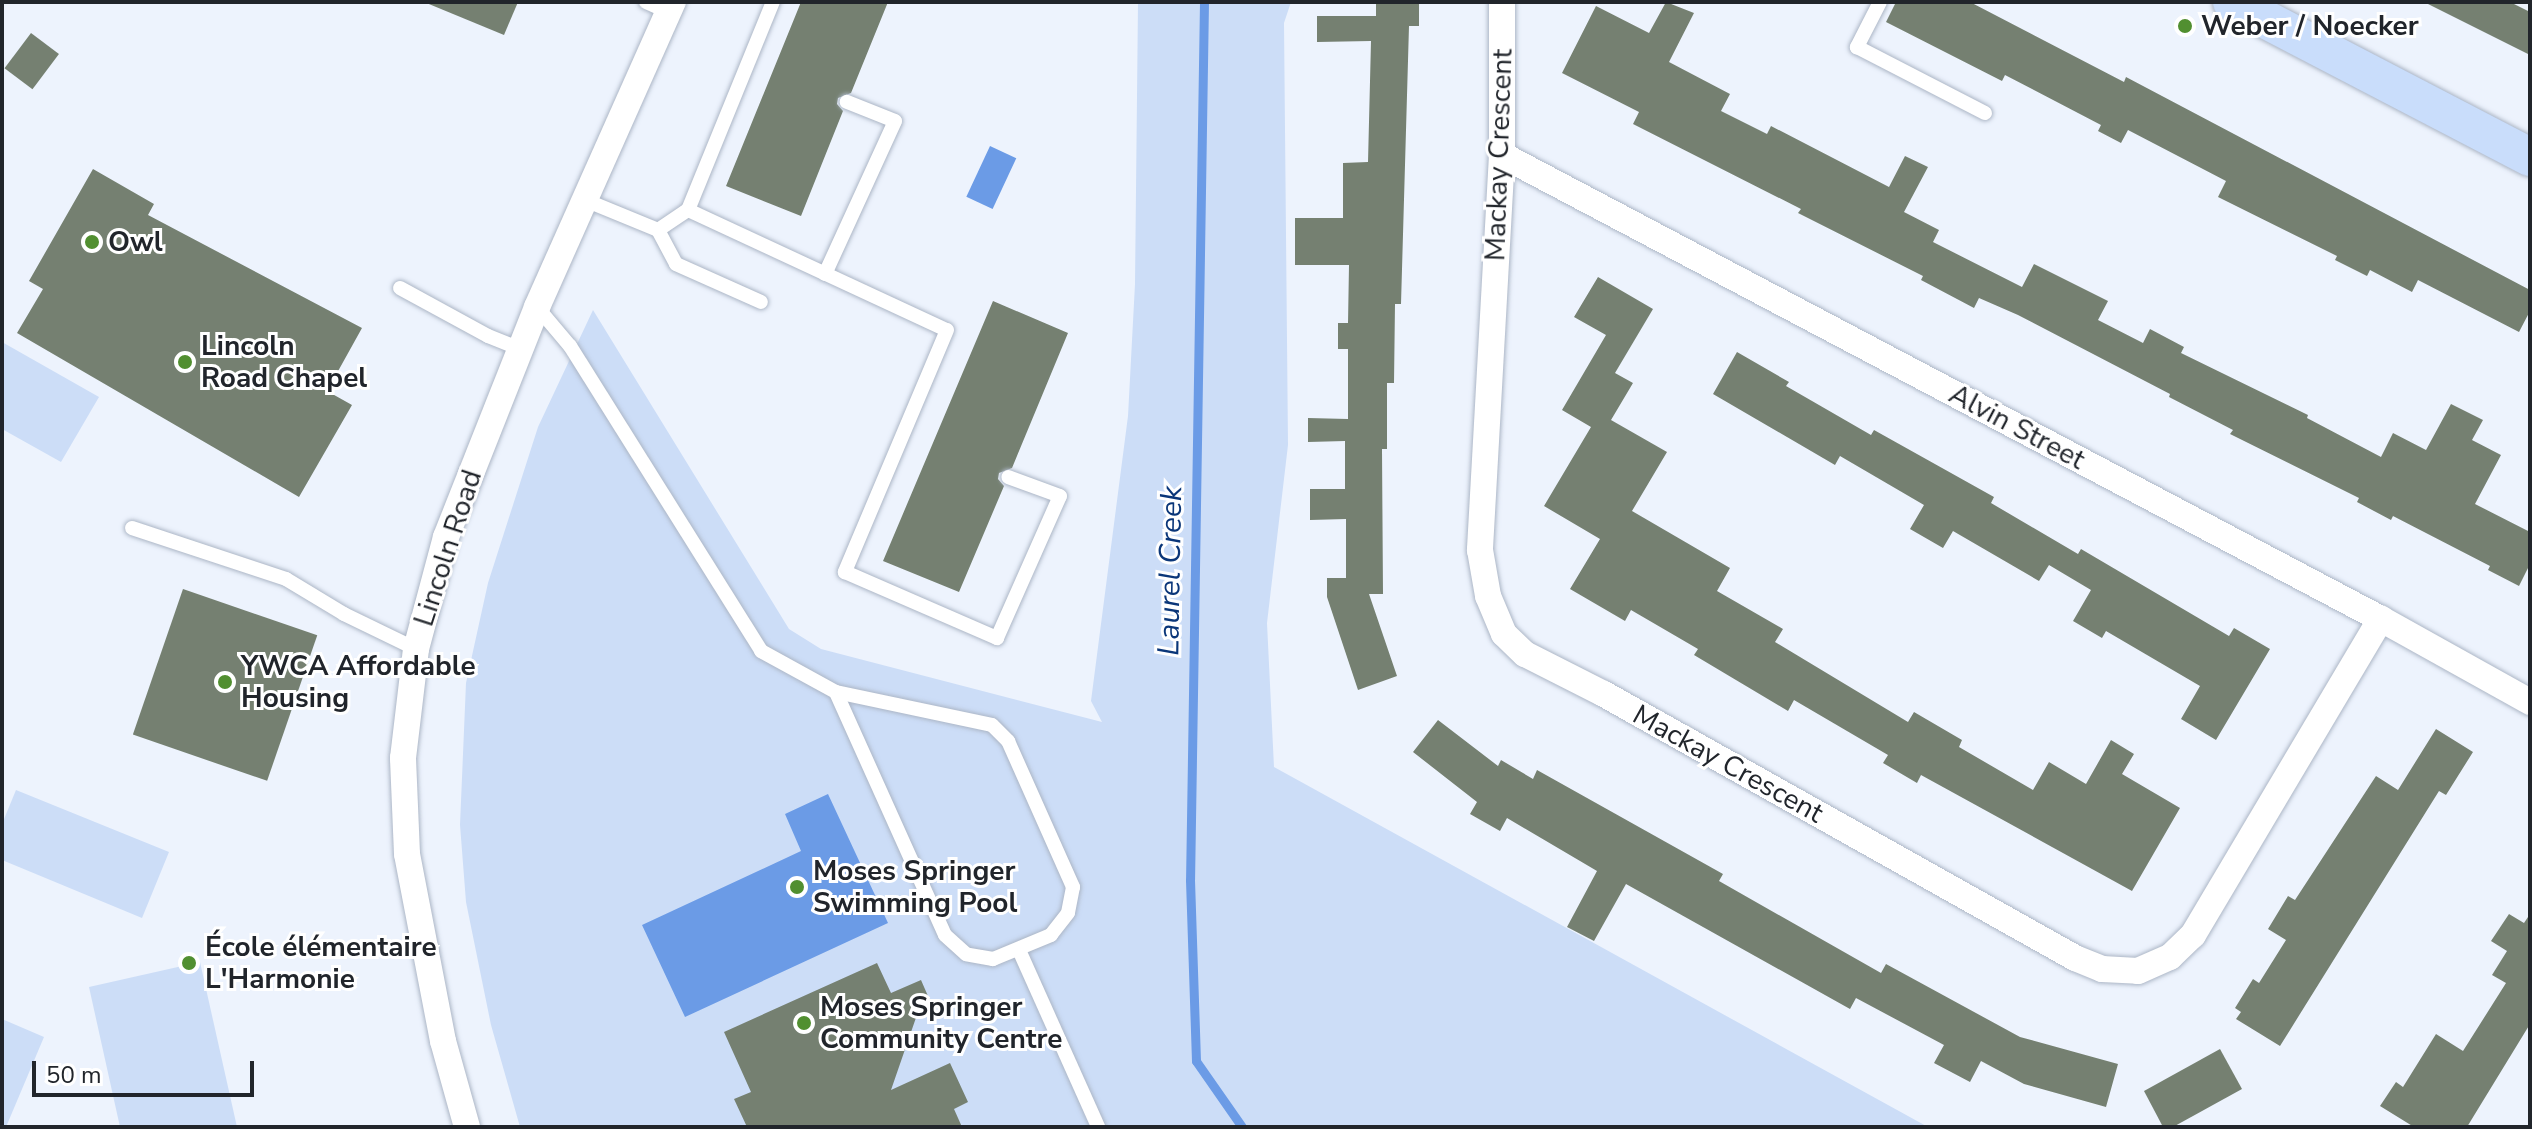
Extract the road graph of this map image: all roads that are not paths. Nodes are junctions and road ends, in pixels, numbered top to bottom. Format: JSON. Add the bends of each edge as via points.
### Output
{"nodes":[{"id":1,"x":773,"y":2,"type":"edge"},
{"id":2,"x":1502,"y":2,"type":"edge"},
{"id":3,"x":1880,"y":2,"type":"edge"},
{"id":4,"x":2232,"y":2,"type":"edge"},
{"id":5,"x":662,"y":5,"type":"edge"},
{"id":6,"x":847,"y":102,"type":"dead end"},
{"id":7,"x":1985,"y":113,"type":"dead end"},
{"id":8,"x":1502,"y":155,"type":"junction"},
{"id":9,"x":2530,"y":157,"type":"edge"},
{"id":10,"x":585,"y":200,"type":"junction"},
{"id":11,"x":688,"y":210,"type":"junction"},
{"id":12,"x":658,"y":230,"type":"junction"},
{"id":13,"x":825,"y":274,"type":"junction"},
{"id":14,"x":400,"y":288,"type":"dead end"},
{"id":15,"x":761,"y":302,"type":"dead end"},
{"id":16,"x":537,"y":307,"type":"junction"},
{"id":17,"x":521,"y":349,"type":"junction"},
{"id":18,"x":1008,"y":477,"type":"dead end"},
{"id":19,"x":132,"y":528,"type":"dead end"},
{"id":20,"x":2381,"y":619,"type":"junction"},
{"id":21,"x":416,"y":649,"type":"junction"},
{"id":22,"x":836,"y":692,"type":"junction"},
{"id":23,"x":2530,"y":702,"type":"edge"},
{"id":24,"x":1019,"y":950,"type":"junction"},
{"id":25,"x":467,"y":1127,"type":"edge"},
{"id":26,"x":1098,"y":1127,"type":"edge"}],
"edges":[{"from":1,"to":11,"type":"lane"},
{"from":2,"to":8,"type":"street","name":"Mackay Crescent"},
{"from":3,"to":7,"type":"lane","via":[[1857,47]]},
{"from":4,"to":9,"type":"main road"},
{"from":5,"to":10,"type":"street","name":"Lincoln Road"},
{"from":6,"to":13,"type":"lane","via":[[895,121]]},
{"from":8,"to":20,"type":"street","name":"Alvin Street"},
{"from":8,"to":20,"type":"street","name":"Mackay Crescent","via":[[1480,550],[1488,596],[1504,634],[1525,654],[2075,958],[2102,969],[2138,971],[2170,957],[2193,935]]},
{"from":10,"to":12,"type":"lane"},
{"from":10,"to":16,"type":"street","name":"Lincoln Road"},
{"from":11,"to":12,"type":"lane"},
{"from":11,"to":13,"type":"lane"},
{"from":12,"to":15,"type":"lane","via":[[676,264]]},
{"from":13,"to":18,"type":"lane","via":[[947,330],[845,572],[997,638],[1060,496]]},
{"from":14,"to":17,"type":"lane"},
{"from":16,"to":17,"type":"street","name":"Lincoln Road"},
{"from":16,"to":22,"type":"lane","via":[[570,346],[761,651]]},
{"from":17,"to":21,"type":"street","name":"Lincoln Road","via":[[446,537]]},
{"from":19,"to":21,"type":"lane","via":[[286,579]]},
{"from":20,"to":23,"type":"street","name":"Alvin Street"},
{"from":21,"to":25,"type":"street","name":"Lincoln Road","via":[[403,758],[407,854],[443,1041]]},
{"from":22,"to":24,"type":"lane","via":[[945,935],[966,954],[993,959]]},
{"from":22,"to":24,"type":"lane","via":[[992,725],[1008,741],[1073,887],[1068,913],[1051,935]]},
{"from":24,"to":26,"type":"lane"}]}
